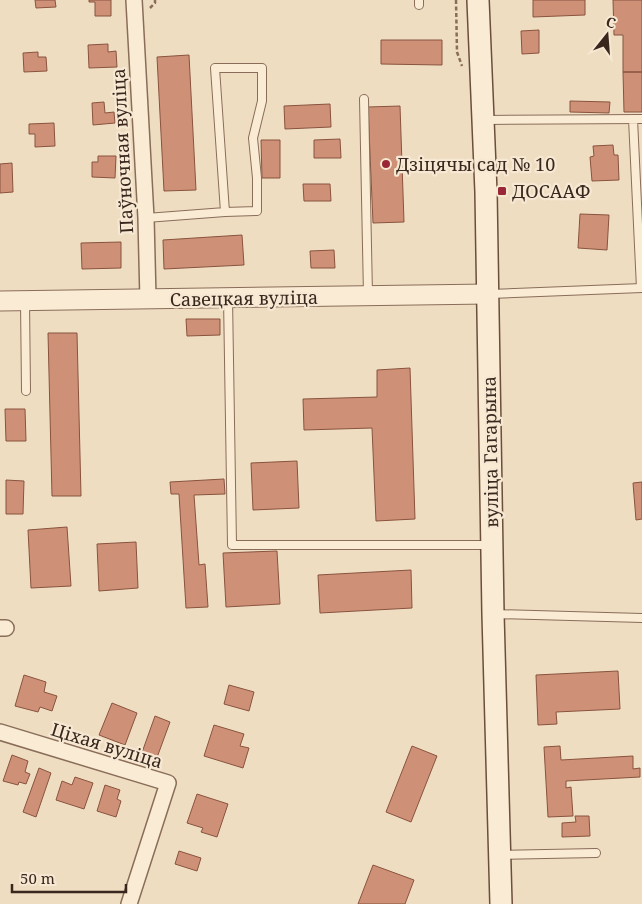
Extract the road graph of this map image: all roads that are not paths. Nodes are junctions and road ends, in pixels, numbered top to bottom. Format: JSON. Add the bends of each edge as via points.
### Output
{"nodes":[{"id":1,"x":134,"y":0,"type":"edge"},
{"id":2,"x":478,"y":0,"type":"edge"},
{"id":3,"x":364,"y":99,"type":"dead end"},
{"id":4,"x":483,"y":120,"type":"junction"},
{"id":5,"x":632,"y":120,"type":"junction"},
{"id":6,"x":642,"y":120,"type":"edge"},
{"id":7,"x":225,"y":212,"type":"junction"},
{"id":8,"x":146,"y":218,"type":"junction"},
{"id":9,"x":641,"y":288,"type":"edge"},
{"id":10,"x":488,"y":294,"type":"junction"},
{"id":11,"x":368,"y":296,"type":"junction"},
{"id":12,"x":228,"y":298,"type":"junction"},
{"id":13,"x":148,"y":299,"type":"junction"},
{"id":14,"x":25,"y":300,"type":"junction"},
{"id":15,"x":0,"y":301,"type":"edge"},
{"id":16,"x":26,"y":391,"type":"dead end"},
{"id":17,"x":492,"y":544,"type":"junction"},
{"id":18,"x":492,"y":614,"type":"junction"},
{"id":19,"x":642,"y":618,"type":"edge"},
{"id":20,"x":0,"y":732,"type":"edge"},
{"id":21,"x":596,"y":853,"type":"dead end"},
{"id":22,"x":500,"y":856,"type":"junction"},
{"id":23,"x":129,"y":904,"type":"edge"},
{"id":24,"x":501,"y":904,"type":"edge"}],
"edges":[{"from":1,"to":8,"type":"street","name":"Паўночная вуліца"},
{"from":2,"to":4,"type":"main road","name":"вуліца Гагарына"},
{"from":3,"to":11,"type":"lane"},
{"from":4,"to":5,"type":"lane"},
{"from":4,"to":10,"type":"main road","name":"вуліца Гагарына"},
{"from":5,"to":6,"type":"lane"},
{"from":5,"to":9,"type":"lane"},
{"from":7,"to":7,"type":"lane","via":[[215,68],[262,68],[262,101],[253,138],[257,211]]},
{"from":7,"to":8,"type":"lane"},
{"from":8,"to":13,"type":"street","name":"Паўночная вуліца"},
{"from":9,"to":10,"type":"lane"},
{"from":10,"to":11,"type":"street","name":"Савецкая вуліца"},
{"from":10,"to":17,"type":"main road","name":"вуліца Гагарына"},
{"from":11,"to":12,"type":"street","name":"Савецкая вуліца"},
{"from":12,"to":13,"type":"street","name":"Савецкая вуліца"},
{"from":12,"to":17,"type":"lane","via":[[232,545]]},
{"from":13,"to":14,"type":"street","name":"Савецкая вуліца"},
{"from":14,"to":15,"type":"street","name":"Савецкая вуліца"},
{"from":14,"to":16,"type":"lane"},
{"from":17,"to":18,"type":"main road","name":"вуліца Гагарына"},
{"from":18,"to":19,"type":"lane"},
{"from":18,"to":22,"type":"main road","name":"вуліца Гагарына"},
{"from":20,"to":23,"type":"street","name":"Ціхая вуліца","via":[[168,783]]},
{"from":21,"to":22,"type":"lane"},
{"from":22,"to":24,"type":"main road","name":"вуліца Гагарына"}]}
